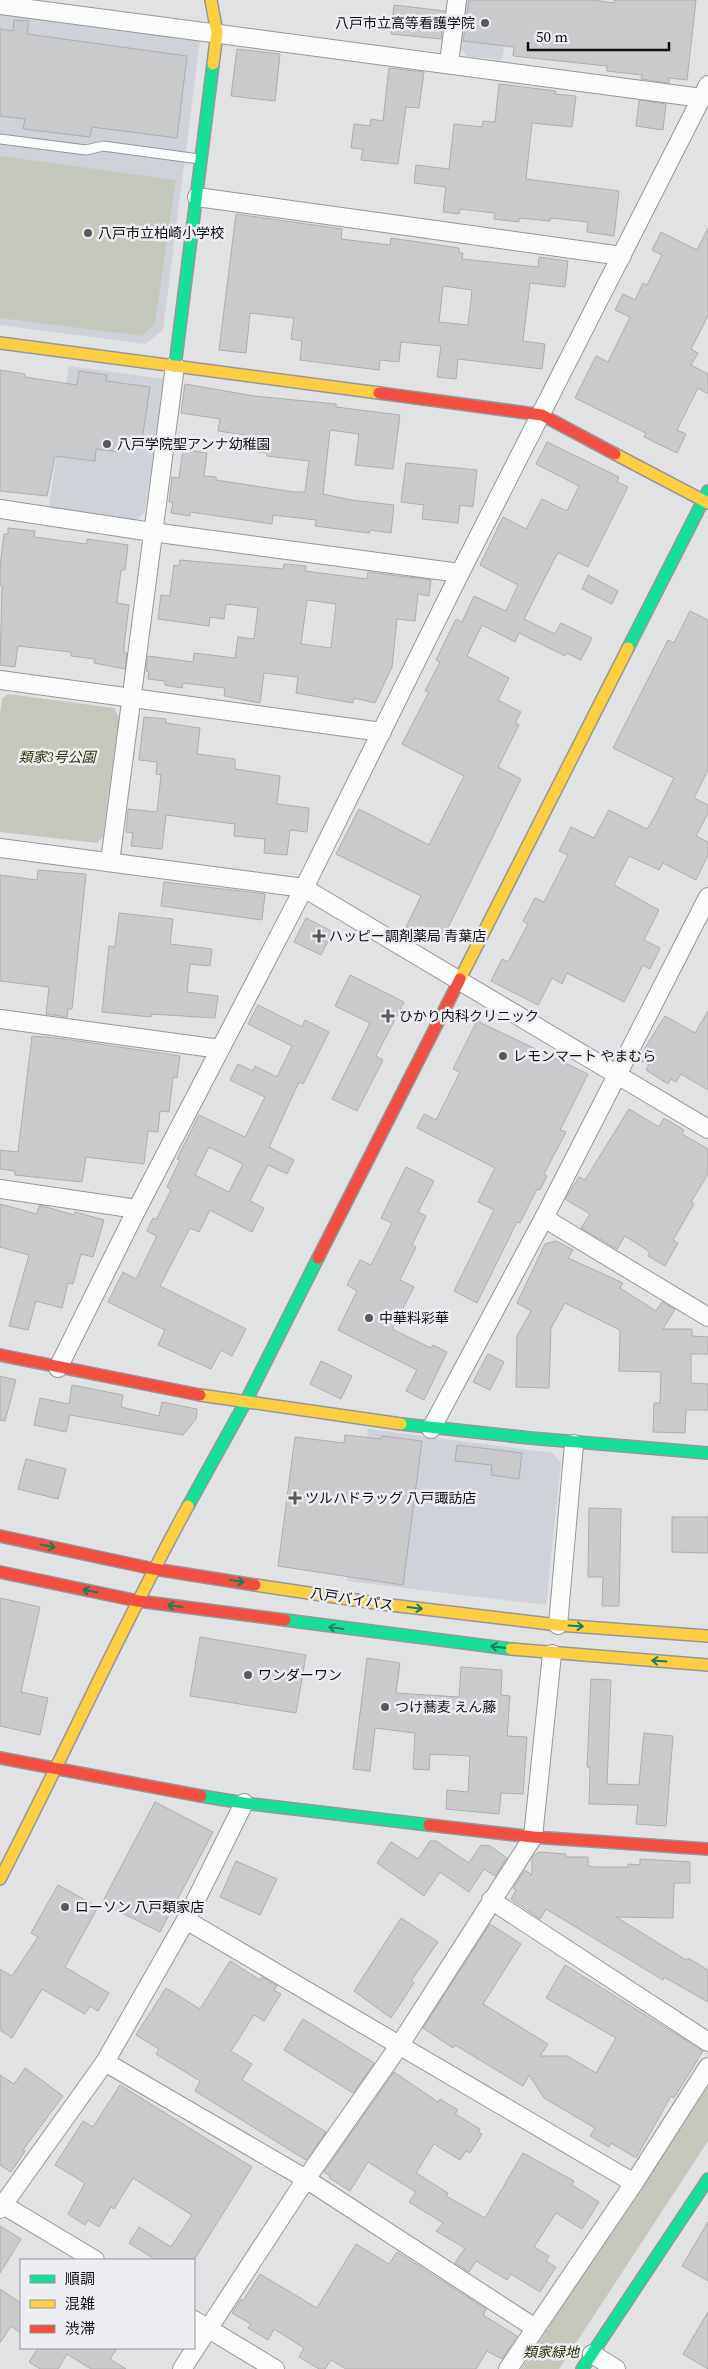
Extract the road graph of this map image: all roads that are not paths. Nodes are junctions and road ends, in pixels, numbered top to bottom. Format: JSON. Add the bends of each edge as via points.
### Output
{"nodes":[{"id":1,"x":211,"y":0,"type":"edge"},
{"id":2,"x":457,"y":0,"type":"edge"},
{"id":3,"x":31,"y":4,"type":"edge"},
{"id":4,"x":0,"y":5,"type":"edge"},
{"id":5,"x":217,"y":33,"type":"junction"},
{"id":6,"x":450,"y":62,"type":"junction"},
{"id":7,"x":705,"y":91,"type":"edge"},
{"id":8,"x":0,"y":139,"type":"edge"},
{"id":9,"x":202,"y":159,"type":"junction"},
{"id":10,"x":197,"y":198,"type":"junction"},
{"id":11,"x":622,"y":256,"type":"junction"},
{"id":12,"x":0,"y":343,"type":"edge"},
{"id":13,"x":175,"y":366,"type":"junction"},
{"id":14,"x":542,"y":415,"type":"junction"},
{"id":15,"x":706,"y":498,"type":"edge"},
{"id":16,"x":0,"y":509,"type":"edge"},
{"id":17,"x":152,"y":532,"type":"junction"},
{"id":18,"x":460,"y":573,"type":"junction"},
{"id":19,"x":0,"y":680,"type":"edge"},
{"id":20,"x":133,"y":699,"type":"junction"},
{"id":21,"x":382,"y":732,"type":"junction"},
{"id":22,"x":0,"y":848,"type":"edge"},
{"id":23,"x":110,"y":862,"type":"junction"},
{"id":24,"x":304,"y":888,"type":"junction"},
{"id":25,"x":707,"y":902,"type":"edge"},
{"id":26,"x":460,"y":980,"type":"junction"},
{"id":27,"x":0,"y":1019,"type":"edge"},
{"id":28,"x":220,"y":1049,"type":"junction"},
{"id":29,"x":617,"y":1075,"type":"junction"},
{"id":30,"x":708,"y":1129,"type":"edge"},
{"id":31,"x":0,"y":1188,"type":"edge"},
{"id":32,"x":137,"y":1209,"type":"junction"},
{"id":33,"x":544,"y":1218,"type":"junction"},
{"id":34,"x":708,"y":1317,"type":"edge"},
{"id":35,"x":0,"y":1355,"type":"edge"},
{"id":36,"x":58,"y":1368,"type":"junction"},
{"id":37,"x":245,"y":1403,"type":"junction"},
{"id":38,"x":431,"y":1430,"type":"junction"},
{"id":39,"x":574,"y":1444,"type":"junction"},
{"id":40,"x":708,"y":1453,"type":"edge"},
{"id":41,"x":0,"y":1536,"type":"edge"},
{"id":42,"x":154,"y":1568,"type":"junction"},
{"id":43,"x":0,"y":1572,"type":"edge"},
{"id":44,"x":138,"y":1601,"type":"junction"},
{"id":45,"x":558,"y":1624,"type":"junction"},
{"id":46,"x":708,"y":1636,"type":"edge"},
{"id":47,"x":552,"y":1654,"type":"junction"},
{"id":48,"x":708,"y":1665,"type":"edge"},
{"id":49,"x":0,"y":1758,"type":"edge"},
{"id":50,"x":57,"y":1770,"type":"junction"},
{"id":51,"x":244,"y":1803,"type":"junction"},
{"id":52,"x":533,"y":1837,"type":"junction"},
{"id":53,"x":708,"y":1850,"type":"edge"},
{"id":54,"x":0,"y":1879,"type":"edge"},
{"id":55,"x":491,"y":1900,"type":"junction"},
{"id":56,"x":186,"y":1920,"type":"junction"},
{"id":57,"x":708,"y":2042,"type":"edge"},
{"id":58,"x":398,"y":2046,"type":"junction"},
{"id":59,"x":105,"y":2062,"type":"junction"},
{"id":60,"x":708,"y":2067,"type":"edge"},
{"id":61,"x":306,"y":2178,"type":"junction"},
{"id":62,"x":708,"y":2179,"type":"edge"},
{"id":63,"x":634,"y":2183,"type":"junction"},
{"id":64,"x":1,"y":2205,"type":"edge"},
{"id":65,"x":93,"y":2259,"type":"edge"},
{"id":66,"x":201,"y":2324,"type":"edge"},
{"id":67,"x":535,"y":2328,"type":"junction"},
{"id":68,"x":195,"y":2338,"type":"edge"},
{"id":69,"x":190,"y":2349,"type":"edge"},
{"id":70,"x":592,"y":2354,"type":"junction"},
{"id":71,"x":182,"y":2369,"type":"edge"},
{"id":72,"x":275,"y":2369,"type":"edge"},
{"id":73,"x":508,"y":2369,"type":"edge"},
{"id":74,"x":582,"y":2369,"type":"edge"},
{"id":75,"x":616,"y":2369,"type":"edge"}],
"edges":[{"from":1,"to":5,"type":"main road"},
{"from":2,"to":6,"type":"street"},
{"from":3,"to":4,"type":"street"},
{"from":3,"to":5,"type":"street"},
{"from":5,"to":6,"type":"street"},
{"from":5,"to":9,"type":"main road"},
{"from":6,"to":7,"type":"street"},
{"from":7,"to":11,"type":"street"},
{"from":8,"to":9,"type":"lane","via":[[86,150],[103,146]]},
{"from":9,"to":10,"type":"main road"},
{"from":10,"to":11,"type":"street"},
{"from":10,"to":13,"type":"main road"},
{"from":11,"to":14,"type":"street"},
{"from":12,"to":13,"type":"main road"},
{"from":13,"to":14,"type":"main road"},
{"from":13,"to":17,"type":"street"},
{"from":14,"to":15,"type":"main road"},
{"from":14,"to":18,"type":"street"},
{"from":15,"to":26,"type":"main road"},
{"from":16,"to":17,"type":"street"},
{"from":17,"to":18,"type":"street"},
{"from":17,"to":20,"type":"street"},
{"from":18,"to":21,"type":"street"},
{"from":19,"to":20,"type":"street"},
{"from":20,"to":21,"type":"street"},
{"from":20,"to":23,"type":"street"},
{"from":21,"to":24,"type":"street"},
{"from":22,"to":23,"type":"street"},
{"from":23,"to":24,"type":"street"},
{"from":24,"to":26,"type":"street"},
{"from":24,"to":28,"type":"street"},
{"from":25,"to":29,"type":"street"},
{"from":26,"to":29,"type":"street"},
{"from":26,"to":37,"type":"main road"},
{"from":27,"to":28,"type":"street"},
{"from":28,"to":32,"type":"street"},
{"from":29,"to":30,"type":"street"},
{"from":29,"to":33,"type":"street"},
{"from":31,"to":32,"type":"street"},
{"from":32,"to":36,"type":"street"},
{"from":33,"to":34,"type":"street"},
{"from":33,"to":38,"type":"street"},
{"from":35,"to":36,"type":"main road"},
{"from":36,"to":37,"type":"main road"},
{"from":37,"to":38,"type":"main road"},
{"from":37,"to":42,"type":"main road"},
{"from":38,"to":39,"type":"main road"},
{"from":39,"to":40,"type":"main road"},
{"from":39,"to":45,"type":"street"},
{"from":41,"to":42,"type":"main road","name":"八戸バイパス","one_way":true},
{"from":42,"to":44,"type":"main road"},
{"from":42,"to":45,"type":"main road","name":"八戸バイパス","one_way":true,"via":[[391,1605]]},
{"from":44,"to":43,"type":"main road","one_way":true},
{"from":47,"to":44,"type":"main road","one_way":true},
{"from":44,"to":50,"type":"main road"},
{"from":45,"to":46,"type":"main road","name":"八戸バイパス","one_way":true},
{"from":48,"to":47,"type":"main road","one_way":true},
{"from":47,"to":52,"type":"street"},
{"from":49,"to":50,"type":"main road"},
{"from":50,"to":51,"type":"main road"},
{"from":50,"to":54,"type":"main road"},
{"from":51,"to":52,"type":"main road"},
{"from":51,"to":56,"type":"street"},
{"from":52,"to":53,"type":"main road"},
{"from":52,"to":55,"type":"street"},
{"from":55,"to":57,"type":"street"},
{"from":55,"to":58,"type":"street"},
{"from":56,"to":58,"type":"street"},
{"from":56,"to":59,"type":"street"},
{"from":58,"to":61,"type":"street"},
{"from":58,"to":63,"type":"street"},
{"from":59,"to":61,"type":"street"},
{"from":59,"to":64,"type":"street"},
{"from":60,"to":63,"type":"street"},
{"from":61,"to":66,"type":"street"},
{"from":61,"to":67,"type":"street"},
{"from":62,"to":70,"type":"main road"},
{"from":63,"to":67,"type":"street"},
{"from":64,"to":65,"type":"street"},
{"from":66,"to":68,"type":"street"},
{"from":66,"to":72,"type":"street"},
{"from":67,"to":73,"type":"street"},
{"from":69,"to":71,"type":"street"},
{"from":70,"to":74,"type":"main road"},
{"from":70,"to":75,"type":"street"}]}
